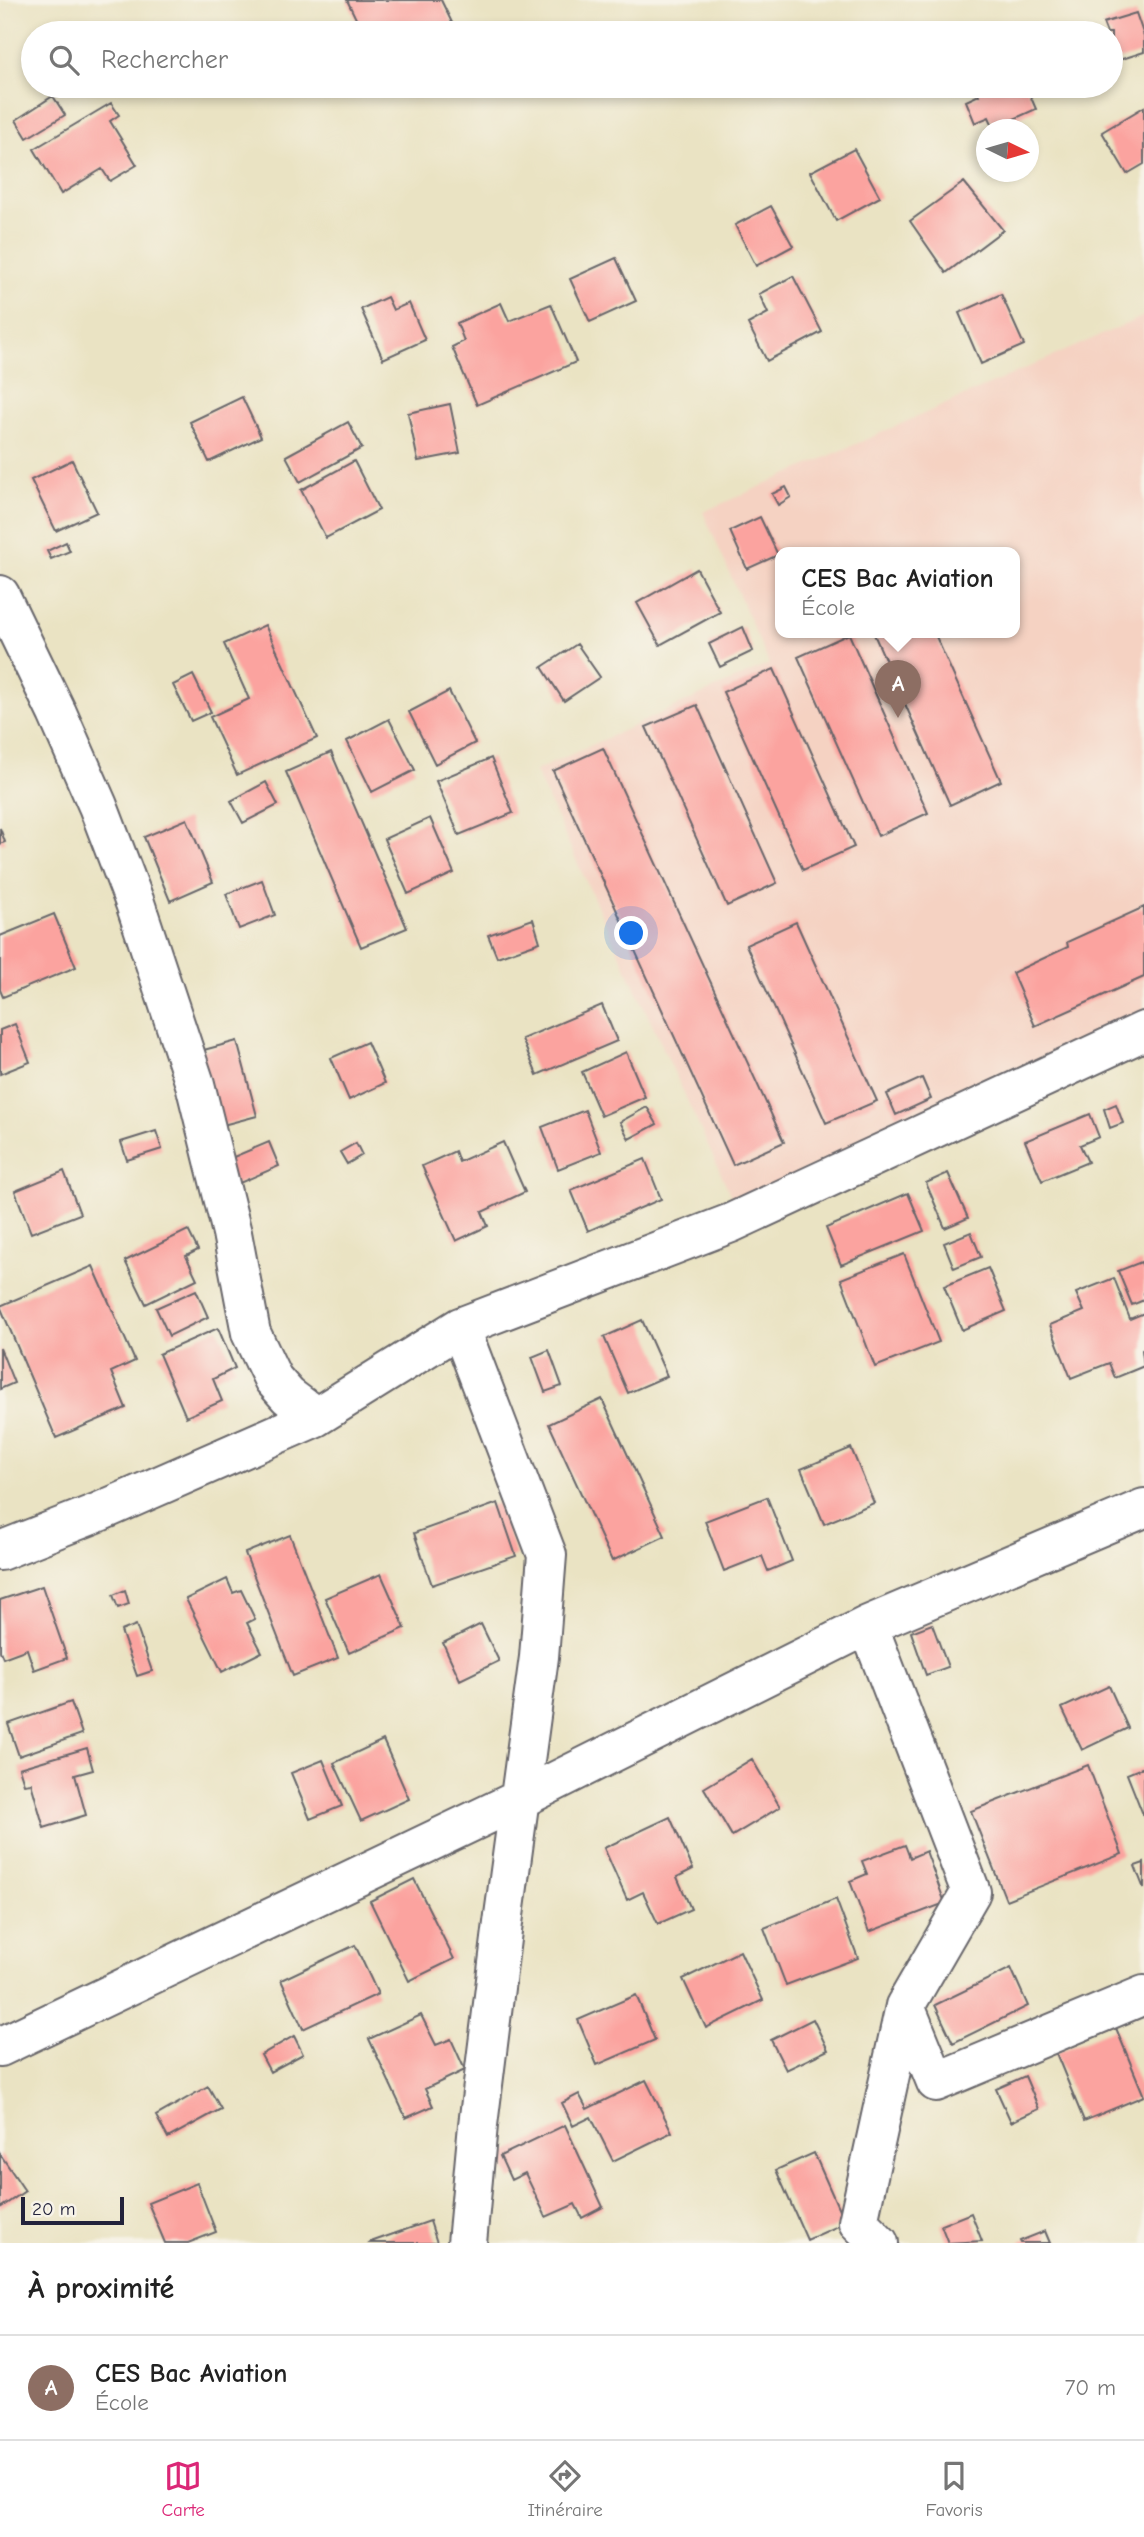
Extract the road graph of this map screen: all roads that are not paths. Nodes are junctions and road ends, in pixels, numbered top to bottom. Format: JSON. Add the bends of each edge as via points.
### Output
{"nodes":[{"id":1,"x":0,"y":595,"type":"edge"},
{"id":2,"x":1144,"y":1031,"type":"edge"},
{"id":3,"x":460,"y":1327,"type":"junction"},
{"id":4,"x":316,"y":1417,"type":"junction"},
{"id":5,"x":1144,"y":1507,"type":"edge"},
{"id":6,"x":0,"y":1551,"type":"edge"},
{"id":7,"x":868,"y":1625,"type":"junction"},
{"id":8,"x":520,"y":1798,"type":"junction"},
{"id":9,"x":1144,"y":1995,"type":"edge"},
{"id":10,"x":905,"y":2006,"type":"junction"},
{"id":11,"x":0,"y":2047,"type":"edge"},
{"id":12,"x":467,"y":2243,"type":"edge"},
{"id":13,"x":879,"y":2243,"type":"edge"}],
"edges":[{"from":1,"to":4,"type":"street","via":[[98,806],[135,903],[195,1084],[251,1333],[273,1379]]},
{"from":2,"to":3,"type":"street","via":[[730,1223]]},
{"from":3,"to":4,"type":"street"},
{"from":3,"to":8,"type":"street","via":[[547,1555]]},
{"from":4,"to":6,"type":"street"},
{"from":5,"to":7,"type":"street"},
{"from":7,"to":8,"type":"street"},
{"from":7,"to":10,"type":"street","via":[[971,1892]]},
{"from":8,"to":11,"type":"street"},
{"from":8,"to":12,"type":"street"},
{"from":9,"to":10,"type":"street","via":[[936,2082]]},
{"from":10,"to":13,"type":"street","via":[[858,2222]]}]}
